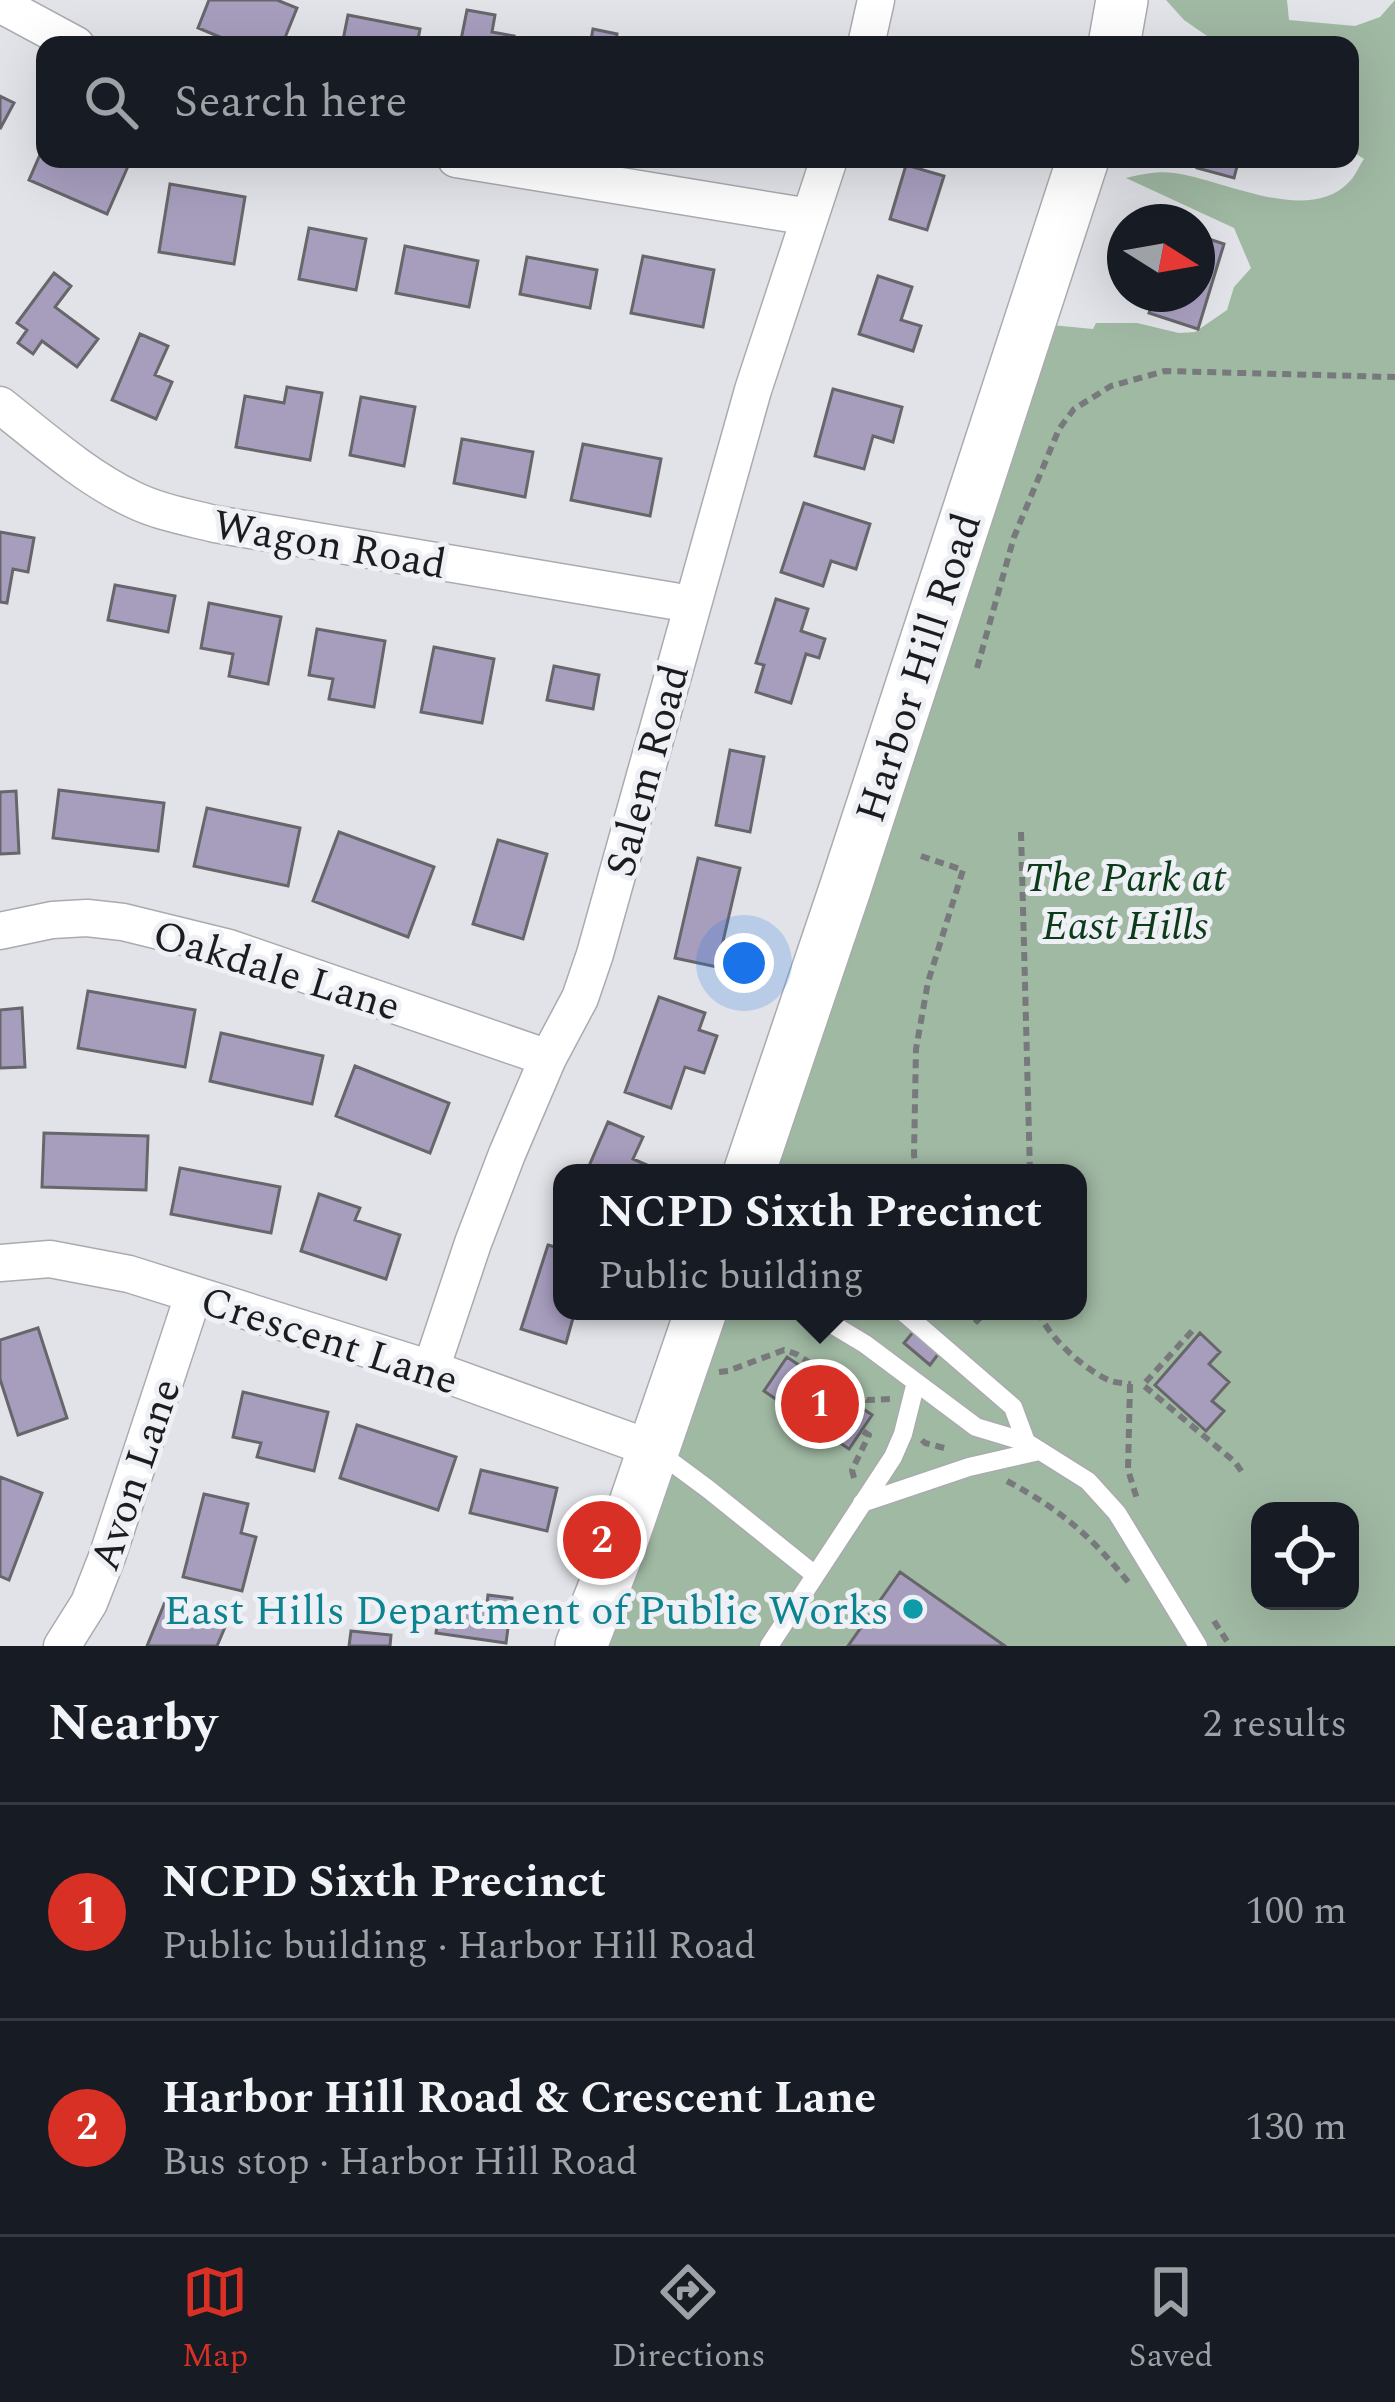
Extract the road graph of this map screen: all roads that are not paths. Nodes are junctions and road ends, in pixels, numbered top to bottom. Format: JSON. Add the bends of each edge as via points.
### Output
{"nodes":[{"id":1,"x":876,"y":0,"type":"edge"},
{"id":2,"x":1122,"y":0,"type":"edge"},
{"id":3,"x":0,"y":4,"type":"edge"},
{"id":4,"x":59,"y":36,"type":"edge"},
{"id":5,"x":868,"y":36,"type":"edge"},
{"id":6,"x":1116,"y":36,"type":"edge"},
{"id":7,"x":511,"y":168,"type":"edge"},
{"id":8,"x":826,"y":168,"type":"edge"},
{"id":9,"x":1080,"y":168,"type":"edge"},
{"id":10,"x":810,"y":217,"type":"junction"},
{"id":11,"x":0,"y":405,"type":"edge"},
{"id":12,"x":691,"y":604,"type":"junction"},
{"id":13,"x":0,"y":931,"type":"edge"},
{"id":14,"x":548,"y":1058,"type":"junction"},
{"id":15,"x":753,"y":1164,"type":"edge"},
{"id":16,"x":0,"y":1263,"type":"edge"},
{"id":17,"x":193,"y":1296,"type":"junction"},
{"id":18,"x":698,"y":1320,"type":"edge"},
{"id":19,"x":825,"y":1320,"type":"edge"},
{"id":20,"x":912,"y":1320,"type":"edge"},
{"id":21,"x":430,"y":1370,"type":"junction"},
{"id":22,"x":914,"y":1389,"type":"junction"},
{"id":23,"x":1033,"y":1446,"type":"junction"},
{"id":24,"x":655,"y":1450,"type":"junction"},
{"id":25,"x":862,"y":1503,"type":"junction"},
{"id":26,"x":815,"y":1576,"type":"junction"},
{"id":27,"x":62,"y":1646,"type":"edge"},
{"id":28,"x":581,"y":1646,"type":"edge"},
{"id":29,"x":769,"y":1646,"type":"edge"},
{"id":30,"x":1198,"y":1646,"type":"edge"}],
"edges":[{"from":1,"to":5,"type":"street"},
{"from":2,"to":6,"type":"street"},
{"from":3,"to":4,"type":"street"},
{"from":7,"to":10,"type":"street"},
{"from":8,"to":10,"type":"street","name":"Salem Road"},
{"from":9,"to":15,"type":"street","name":"Harbor Hill Road"},
{"from":10,"to":12,"type":"street","name":"Salem Road"},
{"from":11,"to":12,"type":"street","name":"Wagon Road","via":[[110,487],[171,513]]},
{"from":12,"to":14,"type":"street","name":"Salem Road","via":[[595,954]]},
{"from":13,"to":14,"type":"street","name":"Oakdale Lane","via":[[52,920],[123,922],[229,948]]},
{"from":14,"to":21,"type":"street","name":"Salem Road"},
{"from":16,"to":17,"type":"street","name":"Crescent Lane","via":[[50,1259]]},
{"from":17,"to":21,"type":"street","name":"Crescent Lane"},
{"from":17,"to":27,"type":"street","name":"Avon Lane","via":[[107,1557]]},
{"from":18,"to":24,"type":"street"},
{"from":19,"to":22,"type":"lane"},
{"from":20,"to":23,"type":"lane","via":[[1013,1407]]},
{"from":21,"to":24,"type":"street","name":"Crescent Lane"},
{"from":22,"to":23,"type":"lane","via":[[976,1427]]},
{"from":22,"to":25,"type":"lane","via":[[893,1457]]},
{"from":23,"to":25,"type":"lane"},
{"from":23,"to":30,"type":"lane","via":[[1088,1481],[1117,1513]]},
{"from":24,"to":26,"type":"lane"},
{"from":24,"to":28,"type":"street"},
{"from":25,"to":26,"type":"lane"},
{"from":26,"to":29,"type":"lane"}]}
